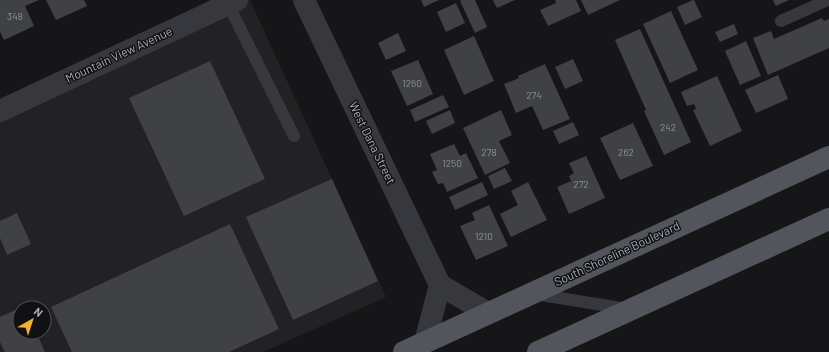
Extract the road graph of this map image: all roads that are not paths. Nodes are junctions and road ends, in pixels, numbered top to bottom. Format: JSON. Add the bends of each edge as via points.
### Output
{"nodes":[{"id":1,"x":304,"y":0,"type":"edge"},
{"id":2,"x":828,"y":0,"type":"edge"},
{"id":3,"x":233,"y":2,"type":"edge"},
{"id":4,"x":781,"y":21,"type":"dead end"},
{"id":5,"x":0,"y":111,"type":"edge"},
{"id":6,"x":294,"y":136,"type":"dead end"},
{"id":7,"x":829,"y":157,"type":"edge"},
{"id":8,"x":829,"y":219,"type":"edge"},
{"id":9,"x":440,"y":285,"type":"junction"},
{"id":10,"x":531,"y":294,"type":"junction"},
{"id":11,"x":630,"y":309,"type":"junction"},
{"id":12,"x":488,"y":313,"type":"junction"},
{"id":13,"x":425,"y":342,"type":"junction"},
{"id":14,"x":404,"y":352,"type":"edge"},
{"id":15,"x":538,"y":352,"type":"edge"}],
"edges":[{"from":1,"to":9,"type":"street","name":"West Dana Street"},
{"from":2,"to":4,"type":"lane"},
{"from":3,"to":5,"type":"street","name":"Mountain View Avenue"},
{"from":3,"to":6,"type":"lane"},
{"from":7,"to":10,"type":"main road","name":"South Shoreline Boulevard"},
{"from":8,"to":11,"type":"main road"},
{"from":9,"to":12,"type":"street"},
{"from":9,"to":13,"type":"street"},
{"from":10,"to":11,"type":"lane"},
{"from":10,"to":12,"type":"main road","name":"South Shoreline Boulevard"},
{"from":11,"to":15,"type":"main road"},
{"from":12,"to":13,"type":"main road","name":"South Shoreline Boulevard"},
{"from":13,"to":14,"type":"main road","name":"South Shoreline Boulevard"}]}
